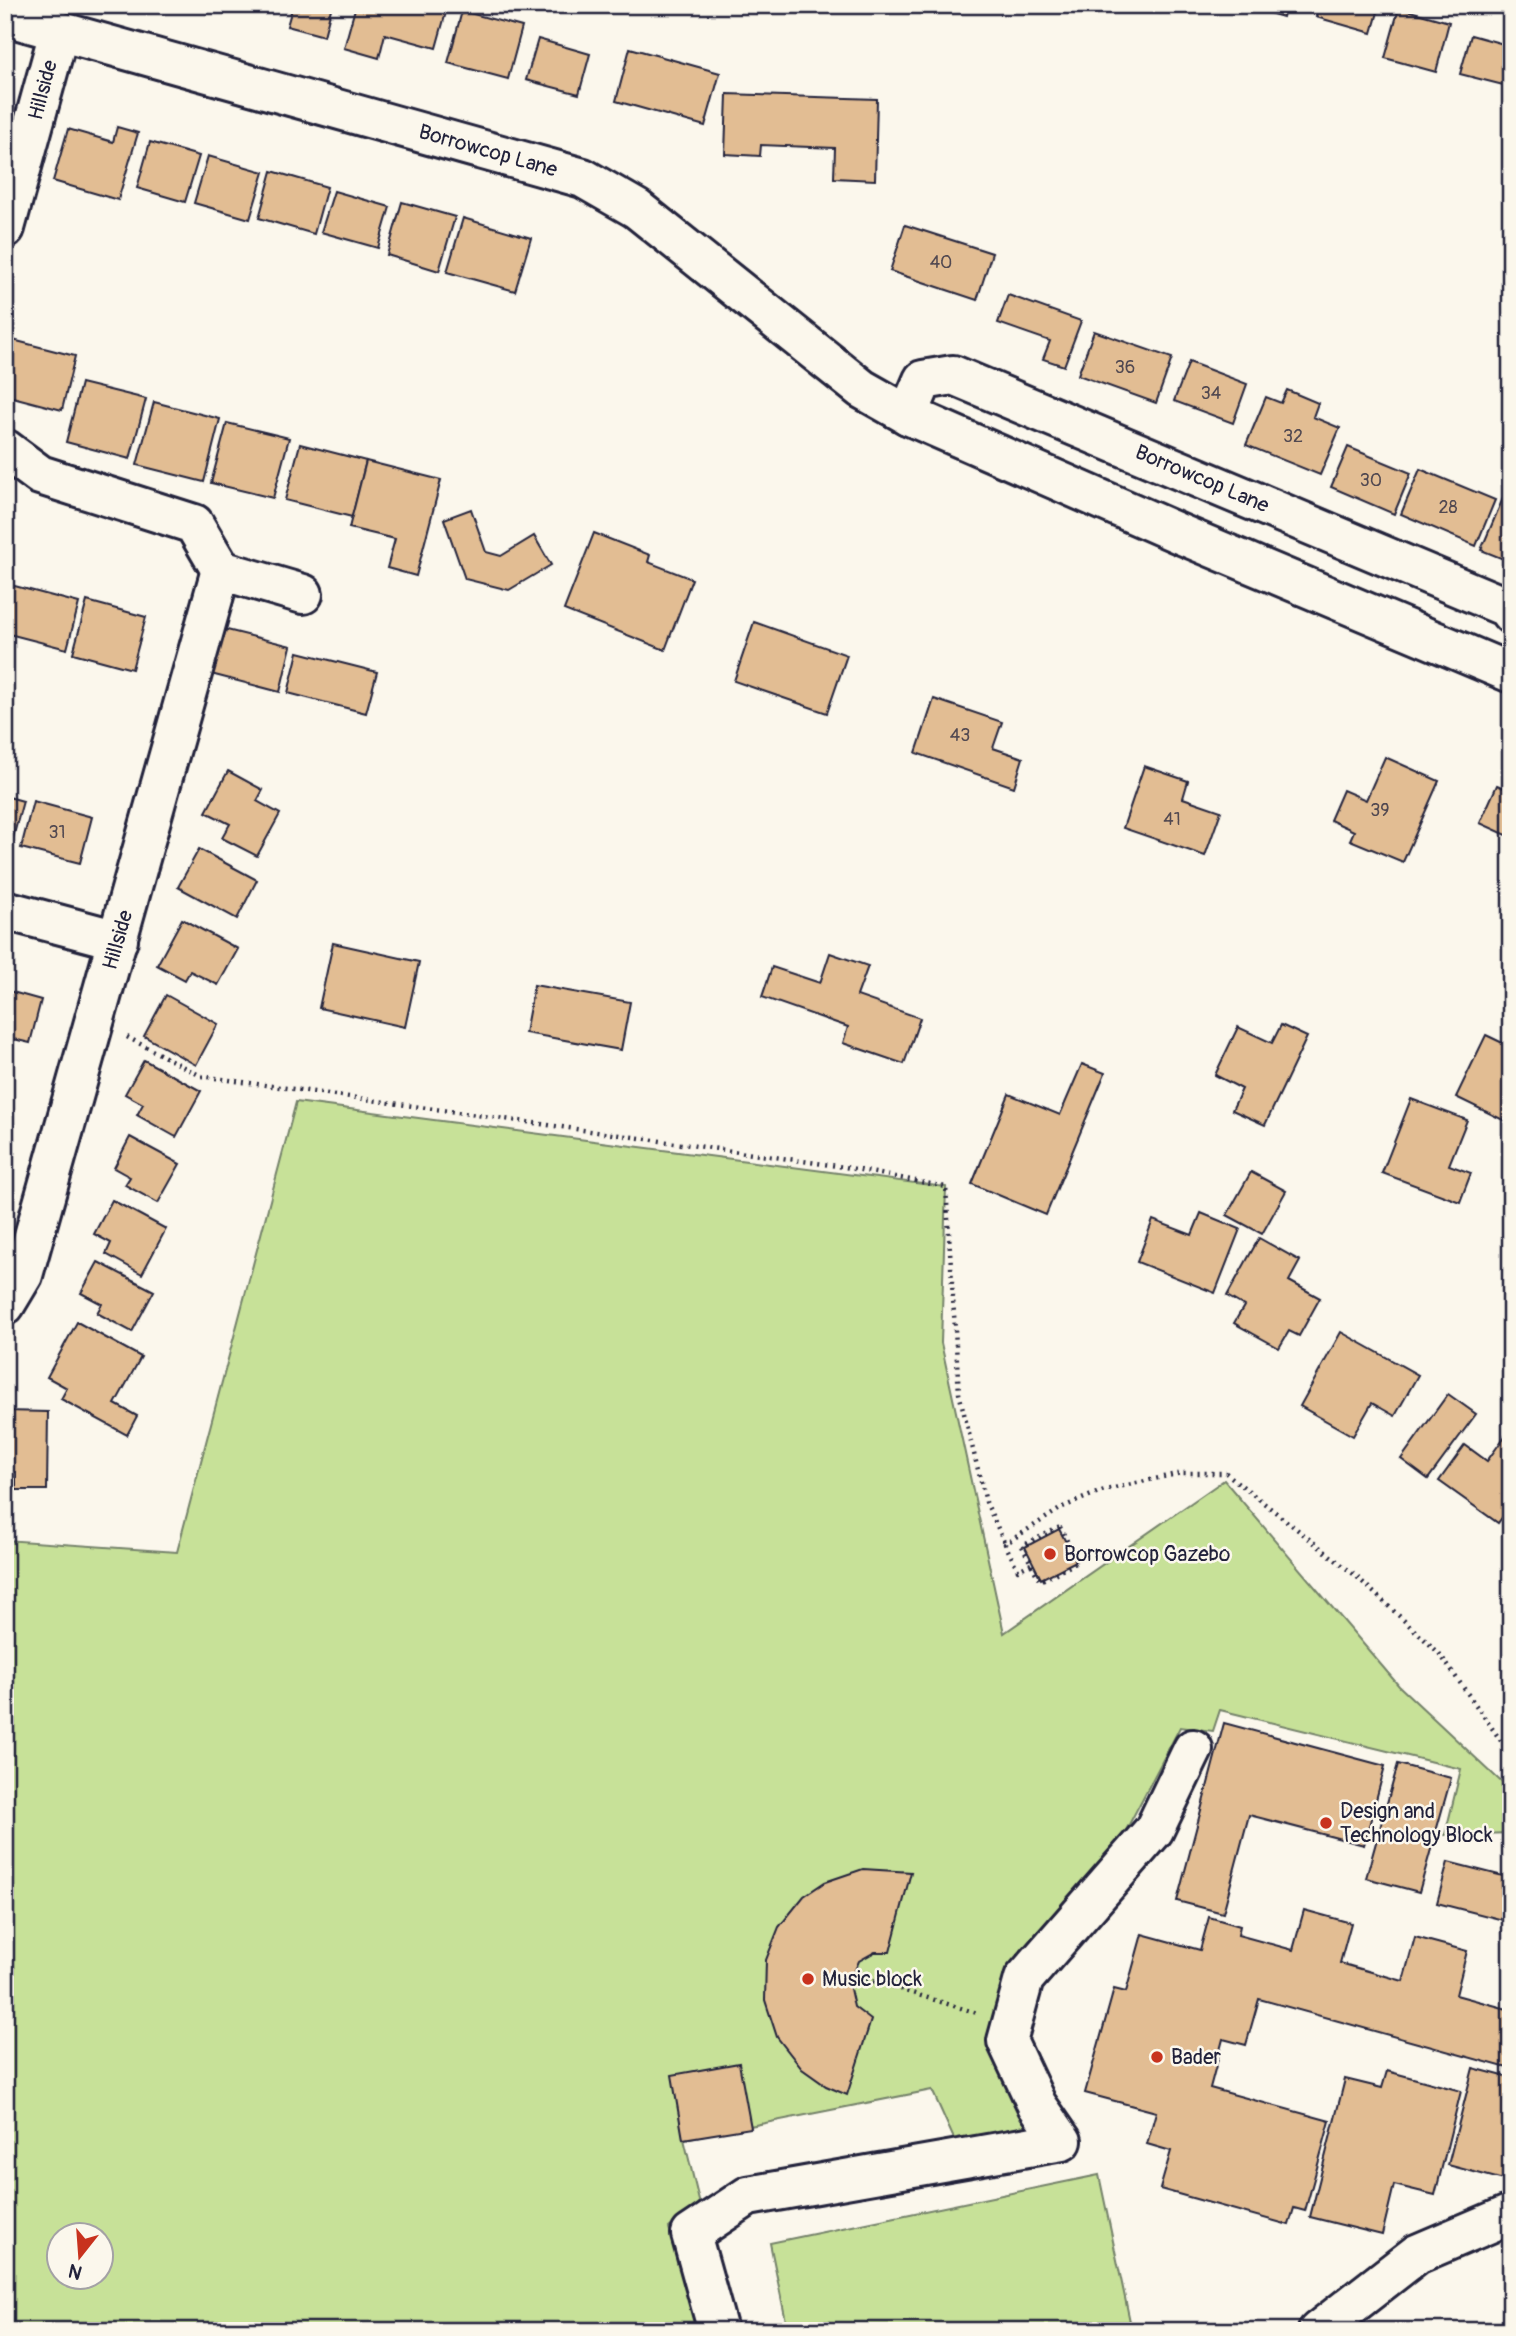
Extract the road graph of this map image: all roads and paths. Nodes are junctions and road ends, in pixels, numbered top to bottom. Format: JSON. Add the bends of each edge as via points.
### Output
{"nodes":[{"id":1,"x":5,"y":16,"type":"edge"},
{"id":2,"x":59,"y":32,"type":"junction"},
{"id":3,"x":5,"y":228,"type":"edge"},
{"id":4,"x":908,"y":415,"type":"junction"},
{"id":5,"x":5,"y":449,"type":"edge"},
{"id":6,"x":221,"y":570,"type":"junction"},
{"id":7,"x":303,"y":594,"type":"dead end"},
{"id":8,"x":1511,"y":614,"type":"edge"},
{"id":9,"x":1511,"y":673,"type":"edge"},
{"id":10,"x":5,"y":911,"type":"edge"},
{"id":11,"x":118,"y":940,"type":"junction"},
{"id":12,"x":96,"y":1020,"type":"junction"},
{"id":13,"x":5,"y":1305,"type":"edge"},
{"id":14,"x":1005,"y":1544,"type":"junction"},
{"id":15,"x":1031,"y":1564,"type":"junction"},
{"id":16,"x":1193,"y":1749,"type":"dead end"},
{"id":17,"x":1511,"y":1755,"type":"edge"},
{"id":18,"x":853,"y":1975,"type":"dead end"},
{"id":19,"x":1012,"y":2023,"type":"junction"},
{"id":20,"x":1511,"y":2214,"type":"edge"},
{"id":21,"x":1322,"y":2329,"type":"edge"},
{"id":22,"x":718,"y":2331,"type":"edge"}],
"edges":[{"from":1,"to":2,"type":"street","name":"Borrowcop Lane"},
{"from":2,"to":3,"type":"street","name":"Hillside"},
{"from":2,"to":4,"type":"street","name":"Borrowcop Lane","via":[[583,178],[637,209],[862,389]]},
{"from":4,"to":8,"type":"street","name":"Borrowcop Lane","via":[[923,380],[953,375],[1506,607]]},
{"from":4,"to":9,"type":"street","name":"Borrowcop Lane"},
{"from":5,"to":6,"type":"street","via":[[40,475],[194,524]]},
{"from":6,"to":7,"type":"street"},
{"from":6,"to":11,"type":"street","name":"Hillside"},
{"from":10,"to":11,"type":"street"},
{"from":11,"to":12,"type":"street","name":"Hillside"},
{"from":12,"to":13,"type":"street","name":"Hillside","via":[[23,1275]]},
{"from":12,"to":14,"type":"path","via":[[201,1076],[831,1165],[946,1187],[959,1393],[986,1502]]},
{"from":14,"to":15,"type":"path","via":[[1018,1570]]},
{"from":14,"to":17,"type":"path","via":[[1062,1507],[1101,1491],[1181,1474],[1226,1473],[1356,1576],[1439,1653]]},
{"from":15,"to":15,"type":"path","via":[[1041,1581],[1078,1562],[1060,1527],[1022,1546]]},
{"from":16,"to":19,"type":"street","via":[[1154,1830],[1024,1979]]},
{"from":18,"to":19,"type":"path"},
{"from":19,"to":22,"type":"street","via":[[1007,2041],[1037,2105],[1062,2141],[748,2196],[691,2234]]},
{"from":20,"to":21,"type":"street","via":[[1417,2254]]}]}
